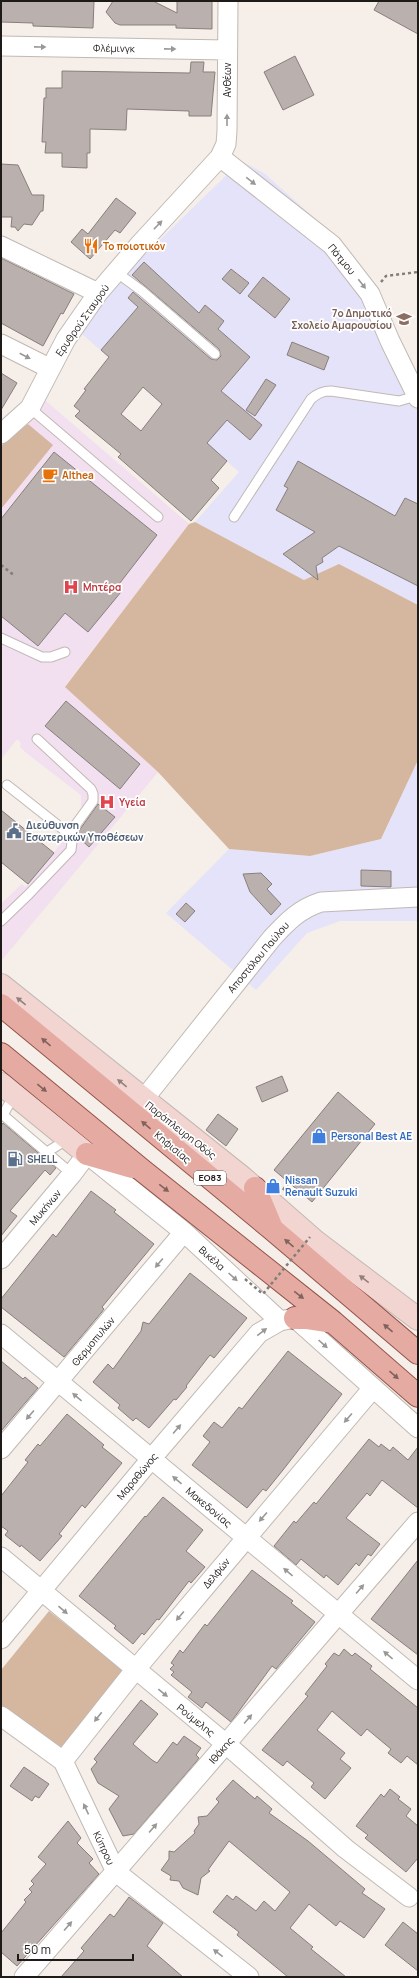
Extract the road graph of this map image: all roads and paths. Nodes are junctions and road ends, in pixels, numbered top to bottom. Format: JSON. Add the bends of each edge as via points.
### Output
{"nodes":[{"id":1,"x":228,"y":1,"type":"edge"},
{"id":2,"x":1,"y":46,"type":"edge"},
{"id":3,"x":227,"y":50,"type":"junction"},
{"id":4,"x":220,"y":157,"type":"junction"},
{"id":5,"x":1,"y":246,"type":"edge"},
{"id":6,"x":116,"y":272,"type":"junction"},
{"id":7,"x":418,"y":272,"type":"edge"},
{"id":8,"x":98,"y":293,"type":"junction"},
{"id":9,"x":370,"y":294,"type":"junction"},
{"id":10,"x":1,"y":344,"type":"edge"},
{"id":11,"x":215,"y":354,"type":"dead end"},
{"id":12,"x":49,"y":368,"type":"junction"},
{"id":13,"x":417,"y":397,"type":"edge"},
{"id":14,"x":30,"y":408,"type":"junction"},
{"id":15,"x":1,"y":434,"type":"edge"},
{"id":16,"x":158,"y":517,"type":"dead end"},
{"id":17,"x":234,"y":517,"type":"dead end"},
{"id":18,"x":1,"y":564,"type":"edge"},
{"id":19,"x":15,"y":576,"type":"dead end"},
{"id":20,"x":1,"y":638,"type":"edge"},
{"id":21,"x":65,"y":652,"type":"dead end"},
{"id":22,"x":36,"y":739,"type":"dead end"},
{"id":23,"x":7,"y":785,"type":"dead end"},
{"id":24,"x":69,"y":834,"type":"junction"},
{"id":25,"x":418,"y":897,"type":"edge"},
{"id":26,"x":1,"y":921,"type":"edge"},
{"id":27,"x":1,"y":985,"type":"edge"},
{"id":28,"x":1,"y":1005,"type":"edge"},
{"id":29,"x":1,"y":1054,"type":"edge"},
{"id":30,"x":5,"y":1088,"type":"edge"},
{"id":31,"x":143,"y":1100,"type":"junction"},
{"id":32,"x":68,"y":1139,"type":"junction"},
{"id":33,"x":47,"y":1152,"type":"junction"},
{"id":34,"x":87,"y":1154,"type":"junction"},
{"id":35,"x":143,"y":1171,"type":"junction"},
{"id":36,"x":72,"y":1174,"type":"junction"},
{"id":37,"x":255,"y":1188,"type":"junction"},
{"id":38,"x":272,"y":1229,"type":"junction"},
{"id":39,"x":184,"y":1232,"type":"junction"},
{"id":40,"x":310,"y":1237,"type":"dead end"},
{"id":41,"x":1,"y":1259,"type":"edge"},
{"id":42,"x":245,"y":1279,"type":"dead end"},
{"id":43,"x":418,"y":1319,"type":"edge"},
{"id":44,"x":287,"y":1320,"type":"junction"},
{"id":45,"x":333,"y":1322,"type":"junction"},
{"id":46,"x":1,"y":1334,"type":"edge"},
{"id":47,"x":418,"y":1353,"type":"edge"},
{"id":48,"x":59,"y":1382,"type":"junction"},
{"id":49,"x":374,"y":1388,"type":"junction"},
{"id":50,"x":418,"y":1396,"type":"edge"},
{"id":51,"x":418,"y":1428,"type":"edge"},
{"id":52,"x":1,"y":1450,"type":"edge"},
{"id":53,"x":151,"y":1459,"type":"junction"},
{"id":54,"x":418,"y":1522,"type":"edge"},
{"id":55,"x":246,"y":1537,"type":"junction"},
{"id":56,"x":1,"y":1557,"type":"edge"},
{"id":57,"x":41,"y":1591,"type":"junction"},
{"id":58,"x":339,"y":1614,"type":"junction"},
{"id":59,"x":1,"y":1639,"type":"edge"},
{"id":60,"x":135,"y":1670,"type":"junction"},
{"id":61,"x":418,"y":1680,"type":"edge"},
{"id":62,"x":1,"y":1716,"type":"edge"},
{"id":63,"x":226,"y":1744,"type":"junction"},
{"id":64,"x":63,"y":1762,"type":"junction"},
{"id":65,"x":116,"y":1872,"type":"junction"},
{"id":66,"x":410,"y":1897,"type":"dead end"},
{"id":67,"x":24,"y":1977,"type":"edge"},
{"id":68,"x":249,"y":1977,"type":"edge"}],
"edges":[{"from":1,"to":3,"type":"street","name":"Ανθέων"},
{"from":2,"to":3,"type":"street","name":"Φλέμινγκ","one_way":true},
{"from":4,"to":3,"type":"street","name":"Ανθέων","one_way":true,"via":[[226,144],[227,131]]},
{"from":6,"to":4,"type":"street","name":"Ερυθρού Σταυρού","one_way":true},
{"from":4,"to":9,"type":"street","name":"Πάτμου","one_way":true,"via":[[332,245]]},
{"from":5,"to":8,"type":"street"},
{"from":6,"to":8,"type":"street","name":"Ερυθρού Σταυρού"},
{"from":6,"to":11,"type":"lane"},
{"from":7,"to":9,"type":"path","via":[[386,276]]},
{"from":8,"to":12,"type":"street","name":"Ερυθρού Σταυρού"},
{"from":9,"to":13,"type":"street","name":"Πάτμου"},
{"from":10,"to":12,"type":"street","one_way":true},
{"from":12,"to":14,"type":"street","name":"Ερυθρού Σταυρού"},
{"from":13,"to":17,"type":"lane","via":[[399,401],[331,391],[316,394]]},
{"from":14,"to":15,"type":"street","name":"Ερυθρού Σταυρού"},
{"from":14,"to":16,"type":"lane"},
{"from":18,"to":19,"type":"path"},
{"from":20,"to":21,"type":"lane","via":[[42,656],[51,657]]},
{"from":22,"to":24,"type":"lane","via":[[91,789],[93,794],[93,801]]},
{"from":23,"to":24,"type":"lane"},
{"from":24,"to":26,"type":"lane","via":[[71,850]]},
{"from":25,"to":31,"type":"street","name":"Αποστόλου Παύλου","via":[[321,902],[291,917]]},
{"from":31,"to":27,"type":"street","name":"Παράπλευρη Οδός","one_way":true},
{"from":38,"to":28,"type":"main road","name":"Κηφισίας","number":"ΕΟ83","one_way":true},
{"from":29,"to":35,"type":"main road","one_way":true},
{"from":30,"to":32,"type":"street","name":"Βικέλα"},
{"from":30,"to":33,"type":"lane","via":[[3,1115]]},
{"from":31,"to":37,"type":"street","name":"Παράπλευρη Οδός"},
{"from":32,"to":33,"type":"lane"},
{"from":32,"to":34,"type":"street","name":"Βικέλα"},
{"from":33,"to":36,"type":"lane"},
{"from":34,"to":35,"type":"main road"},
{"from":34,"to":36,"type":"street","name":"Μυκήνων"},
{"from":34,"to":39,"type":"street","name":"Βικέλα"},
{"from":35,"to":45,"type":"main road","one_way":true},
{"from":36,"to":41,"type":"street","name":"Μυκήνων"},
{"from":37,"to":38,"type":"main road"},
{"from":43,"to":37,"type":"street","name":"Παράπλευρη Οδός","one_way":true,"via":[[315,1240]]},
{"from":47,"to":38,"type":"main road","name":"Κηφισίας","number":"ΕΟ83","one_way":true},
{"from":39,"to":44,"type":"street","name":"Βικέλα","one_way":true},
{"from":39,"to":48,"type":"street","name":"Θερμοπυλών","one_way":true},
{"from":40,"to":42,"type":"path","bridge":true,"via":[[263,1294]]},
{"from":44,"to":45,"type":"main road","via":[[306,1318]]},
{"from":44,"to":49,"type":"street","name":"Βικέλα","one_way":true},
{"from":53,"to":44,"type":"street","name":"Μαραθώνος","one_way":true,"via":[[259,1333]]},
{"from":45,"to":50,"type":"main road","one_way":true},
{"from":46,"to":48,"type":"street","name":"Μακεδονίας"},
{"from":48,"to":52,"type":"street","name":"Θερμοπυλών","one_way":true},
{"from":53,"to":48,"type":"street","name":"Μακεδονίας","one_way":true},
{"from":49,"to":51,"type":"street","name":"Βικέλα"},
{"from":49,"to":55,"type":"street","name":"Δελφών","one_way":true},
{"from":55,"to":53,"type":"street","name":"Μακεδονίας","one_way":true},
{"from":53,"to":57,"type":"street","name":"Μαραθώνος"},
{"from":58,"to":54,"type":"street","name":"Ιθάκης","one_way":true},
{"from":58,"to":55,"type":"street","name":"Μακεδονίας","one_way":true},
{"from":55,"to":60,"type":"street","name":"Δελφών","one_way":true},
{"from":56,"to":57,"type":"street","name":"Ρούμελης"},
{"from":57,"to":59,"type":"street","name":"Μαραθώνος"},
{"from":57,"to":60,"type":"street","name":"Ρούμελης","one_way":true},
{"from":61,"to":58,"type":"street","name":"Μακεδονίας","one_way":true},
{"from":63,"to":58,"type":"street","name":"Ιθάκης","one_way":true},
{"from":60,"to":63,"type":"street","name":"Ρούμελης","one_way":true},
{"from":60,"to":64,"type":"street","name":"Δελφών","one_way":true},
{"from":62,"to":64,"type":"street","name":"Κύπρου"},
{"from":65,"to":63,"type":"street","name":"Ιθάκης","one_way":true},
{"from":63,"to":66,"type":"street","name":"Ρούμελης","via":[[346,1849]]},
{"from":65,"to":64,"type":"street","name":"Κύπρου","one_way":true},
{"from":67,"to":65,"type":"street","name":"Ιθάκης","one_way":true},
{"from":68,"to":65,"type":"street","name":"Κύπρου","one_way":true}]}
